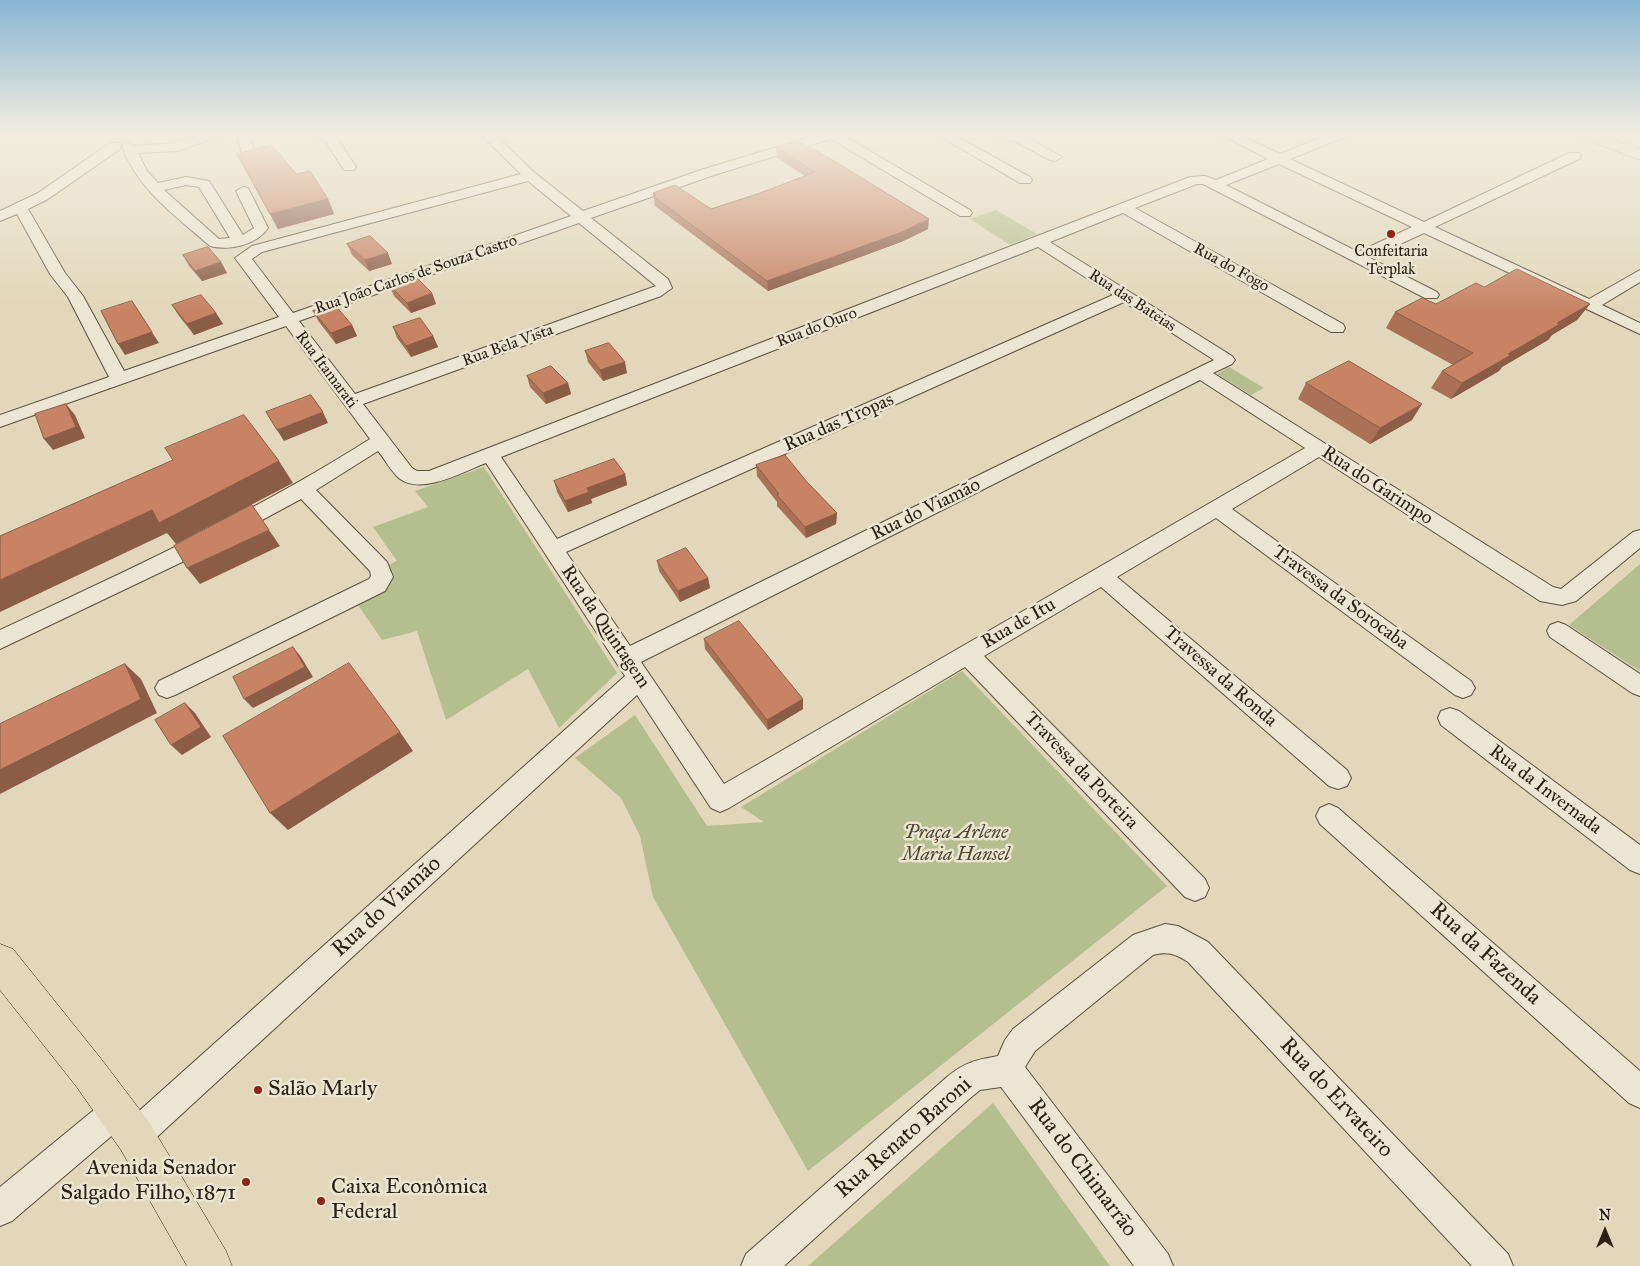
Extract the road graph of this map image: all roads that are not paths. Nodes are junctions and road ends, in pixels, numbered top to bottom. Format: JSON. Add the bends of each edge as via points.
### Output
{"nodes":[{"id":1,"x":47,"y":193,"type":"edge"},
{"id":2,"x":160,"y":193,"type":"edge"},
{"id":3,"x":210,"y":193,"type":"edge"},
{"id":4,"x":244,"y":193,"type":"edge"},
{"id":5,"x":466,"y":193,"type":"edge"},
{"id":6,"x":551,"y":193,"type":"edge"},
{"id":7,"x":650,"y":193,"type":"edge"},
{"id":8,"x":932,"y":193,"type":"edge"},
{"id":9,"x":1162,"y":193,"type":"edge"},
{"id":10,"x":1231,"y":193,"type":"edge"},
{"id":11,"x":1351,"y":193,"type":"edge"},
{"id":12,"x":1495,"y":193,"type":"edge"},
{"id":13,"x":21,"y":208,"type":"junction"},
{"id":14,"x":1124,"y":208,"type":"junction"},
{"id":15,"x":965,"y":213,"type":"dead end"},
{"id":16,"x":0,"y":217,"type":"edge"},
{"id":17,"x":581,"y":217,"type":"junction"},
{"id":18,"x":1423,"y":227,"type":"junction"},
{"id":19,"x":1039,"y":241,"type":"junction"},
{"id":20,"x":243,"y":247,"type":"junction"},
{"id":21,"x":1358,"y":258,"type":"junction"},
{"id":22,"x":1640,"y":275,"type":"edge"},
{"id":23,"x":1431,"y":295,"type":"dead end"},
{"id":24,"x":1125,"y":296,"type":"junction"},
{"id":25,"x":1590,"y":305,"type":"junction"},
{"id":26,"x":288,"y":320,"type":"junction"},
{"id":27,"x":1337,"y":328,"type":"dead end"},
{"id":28,"x":1640,"y":329,"type":"edge"},
{"id":29,"x":1226,"y":360,"type":"joint"},
{"id":30,"x":1200,"y":373,"type":"junction"},
{"id":31,"x":119,"y":379,"type":"junction"},
{"id":32,"x":351,"y":402,"type":"junction"},
{"id":33,"x":0,"y":421,"type":"edge"},
{"id":34,"x":380,"y":440,"type":"junction"},
{"id":35,"x":1318,"y":448,"type":"junction"},
{"id":36,"x":490,"y":455,"type":"junction"},
{"id":37,"x":418,"y":478,"type":"joint"},
{"id":38,"x":302,"y":488,"type":"junction"},
{"id":39,"x":1217,"y":508,"type":"junction"},
{"id":40,"x":1640,"y":537,"type":"edge"},
{"id":41,"x":553,"y":549,"type":"junction"},
{"id":42,"x":1102,"y":576,"type":"junction"},
{"id":43,"x":1558,"y":631,"type":"dead end"},
{"id":44,"x":0,"y":640,"type":"edge"},
{"id":45,"x":967,"y":654,"type":"junction"},
{"id":46,"x":632,"y":668,"type":"junction"},
{"id":47,"x":1640,"y":686,"type":"edge"},
{"id":48,"x":167,"y":688,"type":"dead end"},
{"id":49,"x":1463,"y":688,"type":"dead end"},
{"id":50,"x":1450,"y":718,"type":"dead end"},
{"id":51,"x":1338,"y":778,"type":"dead end"},
{"id":52,"x":720,"y":800,"type":"joint"},
{"id":53,"x":1329,"y":816,"type":"dead end"},
{"id":54,"x":1640,"y":861,"type":"edge"},
{"id":55,"x":1195,"y":888,"type":"dead end"},
{"id":56,"x":0,"y":962,"type":"edge"},
{"id":57,"x":1008,"y":1070,"type":"junction"},
{"id":58,"x":1640,"y":1092,"type":"edge"},
{"id":59,"x":126,"y":1123,"type":"junction"},
{"id":60,"x":0,"y":1209,"type":"edge"},
{"id":61,"x":211,"y":1266,"type":"edge"},
{"id":62,"x":758,"y":1266,"type":"edge"},
{"id":63,"x":1156,"y":1266,"type":"edge"},
{"id":64,"x":1496,"y":1266,"type":"edge"}],
"edges":[{"from":1,"to":13,"type":"street"},
{"from":2,"to":20,"type":"street","via":[[215,243]]},
{"from":3,"to":20,"type":"street"},
{"from":4,"to":20,"type":"street","via":[[261,228]]},
{"from":5,"to":20,"type":"street","via":[[257,249]]},
{"from":6,"to":17,"type":"street"},
{"from":7,"to":17,"type":"street","name":"Rua João Carlos de Souza Castro"},
{"from":8,"to":15,"type":"street"},
{"from":9,"to":14,"type":"street","name":"Rua do Ouro"},
{"from":10,"to":21,"type":"street"},
{"from":11,"to":18,"type":"street"},
{"from":12,"to":18,"type":"street"},
{"from":13,"to":16,"type":"street"},
{"from":13,"to":31,"type":"street","via":[[58,274],[75,296]]},
{"from":14,"to":19,"type":"street","name":"Rua do Ouro"},
{"from":14,"to":27,"type":"street","name":"Rua do Fogo"},
{"from":17,"to":26,"type":"street","name":"Rua João Carlos de Souza Castro"},
{"from":17,"to":32,"type":"street","name":"Rua Bela Vista","via":[[662,282],[664,288],[655,294]]},
{"from":18,"to":21,"type":"street"},
{"from":18,"to":25,"type":"street"},
{"from":19,"to":24,"type":"street","name":"Rua das Bateias"},
{"from":19,"to":36,"type":"street","name":"Rua do Ouro"},
{"from":20,"to":26,"type":"street","name":"Rua Itamarati","via":[[244,261]]},
{"from":21,"to":23,"type":"street"},
{"from":22,"to":25,"type":"street"},
{"from":24,"to":29,"type":"street","name":"Rua das Bateias"},
{"from":24,"to":41,"type":"street","name":"Rua das Tropas"},
{"from":25,"to":28,"type":"street"},
{"from":26,"to":31,"type":"street","name":"Rua João Carlos de Souza Castro"},
{"from":26,"to":32,"type":"street","name":"Rua Itamarati"},
{"from":29,"to":30,"type":"street","name":"Rua do Viamão"},
{"from":30,"to":35,"type":"street","name":"Rua do Garimpo"},
{"from":30,"to":46,"type":"street","name":"Rua do Viamão"},
{"from":31,"to":33,"type":"street","name":"Rua João Carlos de Souza Castro"},
{"from":32,"to":34,"type":"street","name":"Rua Itamarati"},
{"from":34,"to":37,"type":"street","name":"Rua Itamarati","via":[[405,473]]},
{"from":34,"to":38,"type":"street"},
{"from":35,"to":39,"type":"street","name":"Rua de Itu"},
{"from":35,"to":40,"type":"street","name":"Rua do Garimpo","via":[[1542,592],[1556,597],[1568,595]]},
{"from":36,"to":37,"type":"street","name":"Rua do Ouro","via":[[434,476]]},
{"from":36,"to":41,"type":"street","name":"Rua da Quintagem"},
{"from":38,"to":44,"type":"street","via":[[254,516]]},
{"from":38,"to":48,"type":"street","via":[[379,568],[382,577],[377,585]]},
{"from":39,"to":42,"type":"street","name":"Rua de Itu"},
{"from":39,"to":49,"type":"street","name":"Travessa da Sorocaba"},
{"from":41,"to":46,"type":"street","name":"Rua da Quintagem"},
{"from":42,"to":45,"type":"street","name":"Rua de Itu"},
{"from":42,"to":51,"type":"street","name":"Travessa da Ronda"},
{"from":43,"to":47,"type":"street"},
{"from":45,"to":52,"type":"street","name":"Rua de Itu"},
{"from":45,"to":55,"type":"street","name":"Travessa da Porteira"},
{"from":46,"to":52,"type":"street","name":"Rua da Quintagem"},
{"from":46,"to":59,"type":"street","name":"Rua do Viamão"},
{"from":50,"to":54,"type":"street","name":"Rua da Invernada"},
{"from":53,"to":58,"type":"street","name":"Rua da Fazenda"},
{"from":56,"to":59,"type":"main road"},
{"from":57,"to":62,"type":"street","name":"Rua Renato Baroni","via":[[973,1076]]},
{"from":57,"to":63,"type":"street","name":"Rua do Chimarrão"},
{"from":57,"to":64,"type":"street","name":"Rua do Ervateiro","via":[[1016,1051],[1032,1034],[1143,945],[1157,938],[1185,942]]},
{"from":59,"to":60,"type":"street","name":"Rua do Viamão"},
{"from":59,"to":61,"type":"main road"}]}
